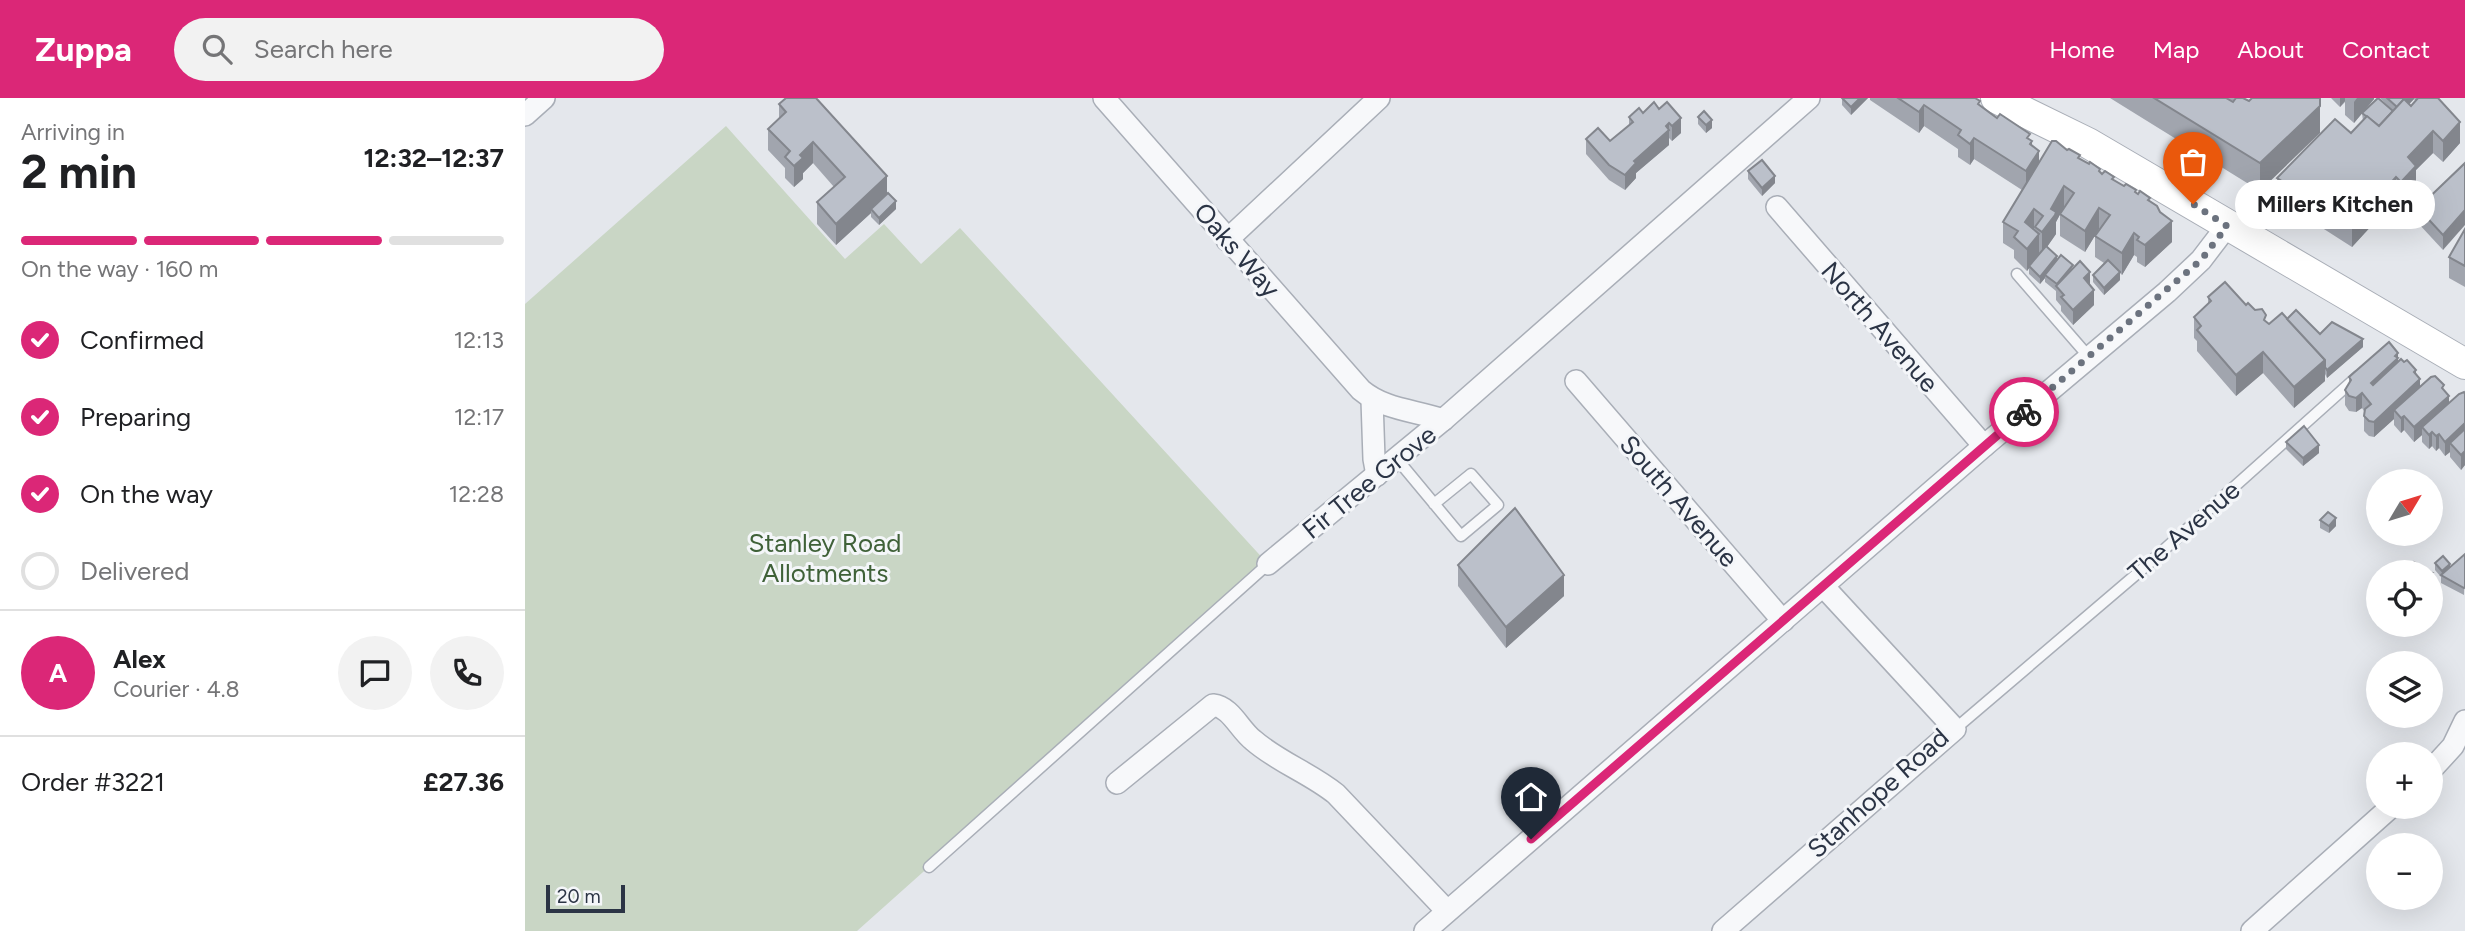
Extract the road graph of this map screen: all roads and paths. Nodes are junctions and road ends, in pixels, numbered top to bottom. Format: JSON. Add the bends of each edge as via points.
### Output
{"nodes":[{"id":1,"x":544,"y":98,"type":"edge"},
{"id":2,"x":1104,"y":98,"type":"edge"},
{"id":3,"x":1379,"y":98,"type":"edge"},
{"id":4,"x":1809,"y":98,"type":"edge"},
{"id":5,"x":1996,"y":98,"type":"edge"},
{"id":6,"x":525,"y":115,"type":"edge"},
{"id":7,"x":1777,"y":207,"type":"dead end"},
{"id":8,"x":2227,"y":226,"type":"junction"},
{"id":9,"x":1227,"y":240,"type":"junction"},
{"id":10,"x":2017,"y":274,"type":"dead end"},
{"id":11,"x":2089,"y":357,"type":"junction"},
{"id":12,"x":2465,"y":364,"type":"edge"},
{"id":13,"x":2369,"y":366,"type":"edge"},
{"id":14,"x":1576,"y":381,"type":"dead end"},
{"id":15,"x":1372,"y":400,"type":"junction"},
{"id":16,"x":1443,"y":420,"type":"junction"},
{"id":17,"x":1984,"y":446,"type":"junction"},
{"id":18,"x":1397,"y":459,"type":"junction"},
{"id":19,"x":1377,"y":475,"type":"junction"},
{"id":20,"x":1434,"y":504,"type":"junction"},
{"id":21,"x":1268,"y":564,"type":"joint"},
{"id":22,"x":1823,"y":586,"type":"junction"},
{"id":23,"x":1783,"y":621,"type":"junction"},
{"id":24,"x":2465,"y":721,"type":"edge"},
{"id":25,"x":1955,"y":729,"type":"junction"},
{"id":26,"x":2443,"y":757,"type":"edge"},
{"id":27,"x":1117,"y":783,"type":"dead end"},
{"id":28,"x":2378,"y":819,"type":"edge"},
{"id":29,"x":929,"y":867,"type":"dead end"},
{"id":30,"x":1447,"y":911,"type":"junction"},
{"id":31,"x":1425,"y":931,"type":"edge"},
{"id":32,"x":1723,"y":931,"type":"edge"},
{"id":33,"x":2252,"y":931,"type":"edge"}],
"edges":[{"from":1,"to":6,"type":"street"},
{"from":2,"to":9,"type":"street","name":"Oaks Way"},
{"from":3,"to":9,"type":"street"},
{"from":4,"to":16,"type":"street","name":"Fir Tree Grove"},
{"from":5,"to":8,"type":"street","via":[[2088,143]]},
{"from":7,"to":17,"type":"street","name":"North Avenue"},
{"from":8,"to":11,"type":"street","via":[[2201,260]]},
{"from":8,"to":12,"type":"street","via":[[2405,334]]},
{"from":9,"to":15,"type":"street","name":"Oaks Way"},
{"from":10,"to":11,"type":"lane"},
{"from":11,"to":17,"type":"street"},
{"from":13,"to":25,"type":"lane","name":"The Avenue"},
{"from":14,"to":23,"type":"street","name":"South Avenue"},
{"from":15,"to":16,"type":"street","name":"Oaks Way"},
{"from":15,"to":19,"type":"street"},
{"from":16,"to":18,"type":"street","name":"Fir Tree Grove"},
{"from":17,"to":22,"type":"street"},
{"from":18,"to":19,"type":"street","name":"Fir Tree Grove"},
{"from":18,"to":20,"type":"lane"},
{"from":19,"to":21,"type":"street","name":"Fir Tree Grove"},
{"from":20,"to":20,"type":"lane","via":[[1461,536],[1498,505],[1471,474]]},
{"from":21,"to":29,"type":"lane","name":"Fir Tree Grove"},
{"from":22,"to":23,"type":"street"},
{"from":22,"to":25,"type":"street","name":"Stanhope Road"},
{"from":23,"to":30,"type":"street"},
{"from":24,"to":26,"type":"street"},
{"from":25,"to":32,"type":"street","name":"Stanhope Road"},
{"from":27,"to":30,"type":"street","via":[[1213,705],[1219,706],[1263,749],[1336,794]]},
{"from":28,"to":33,"type":"street"},
{"from":30,"to":31,"type":"street"}]}
